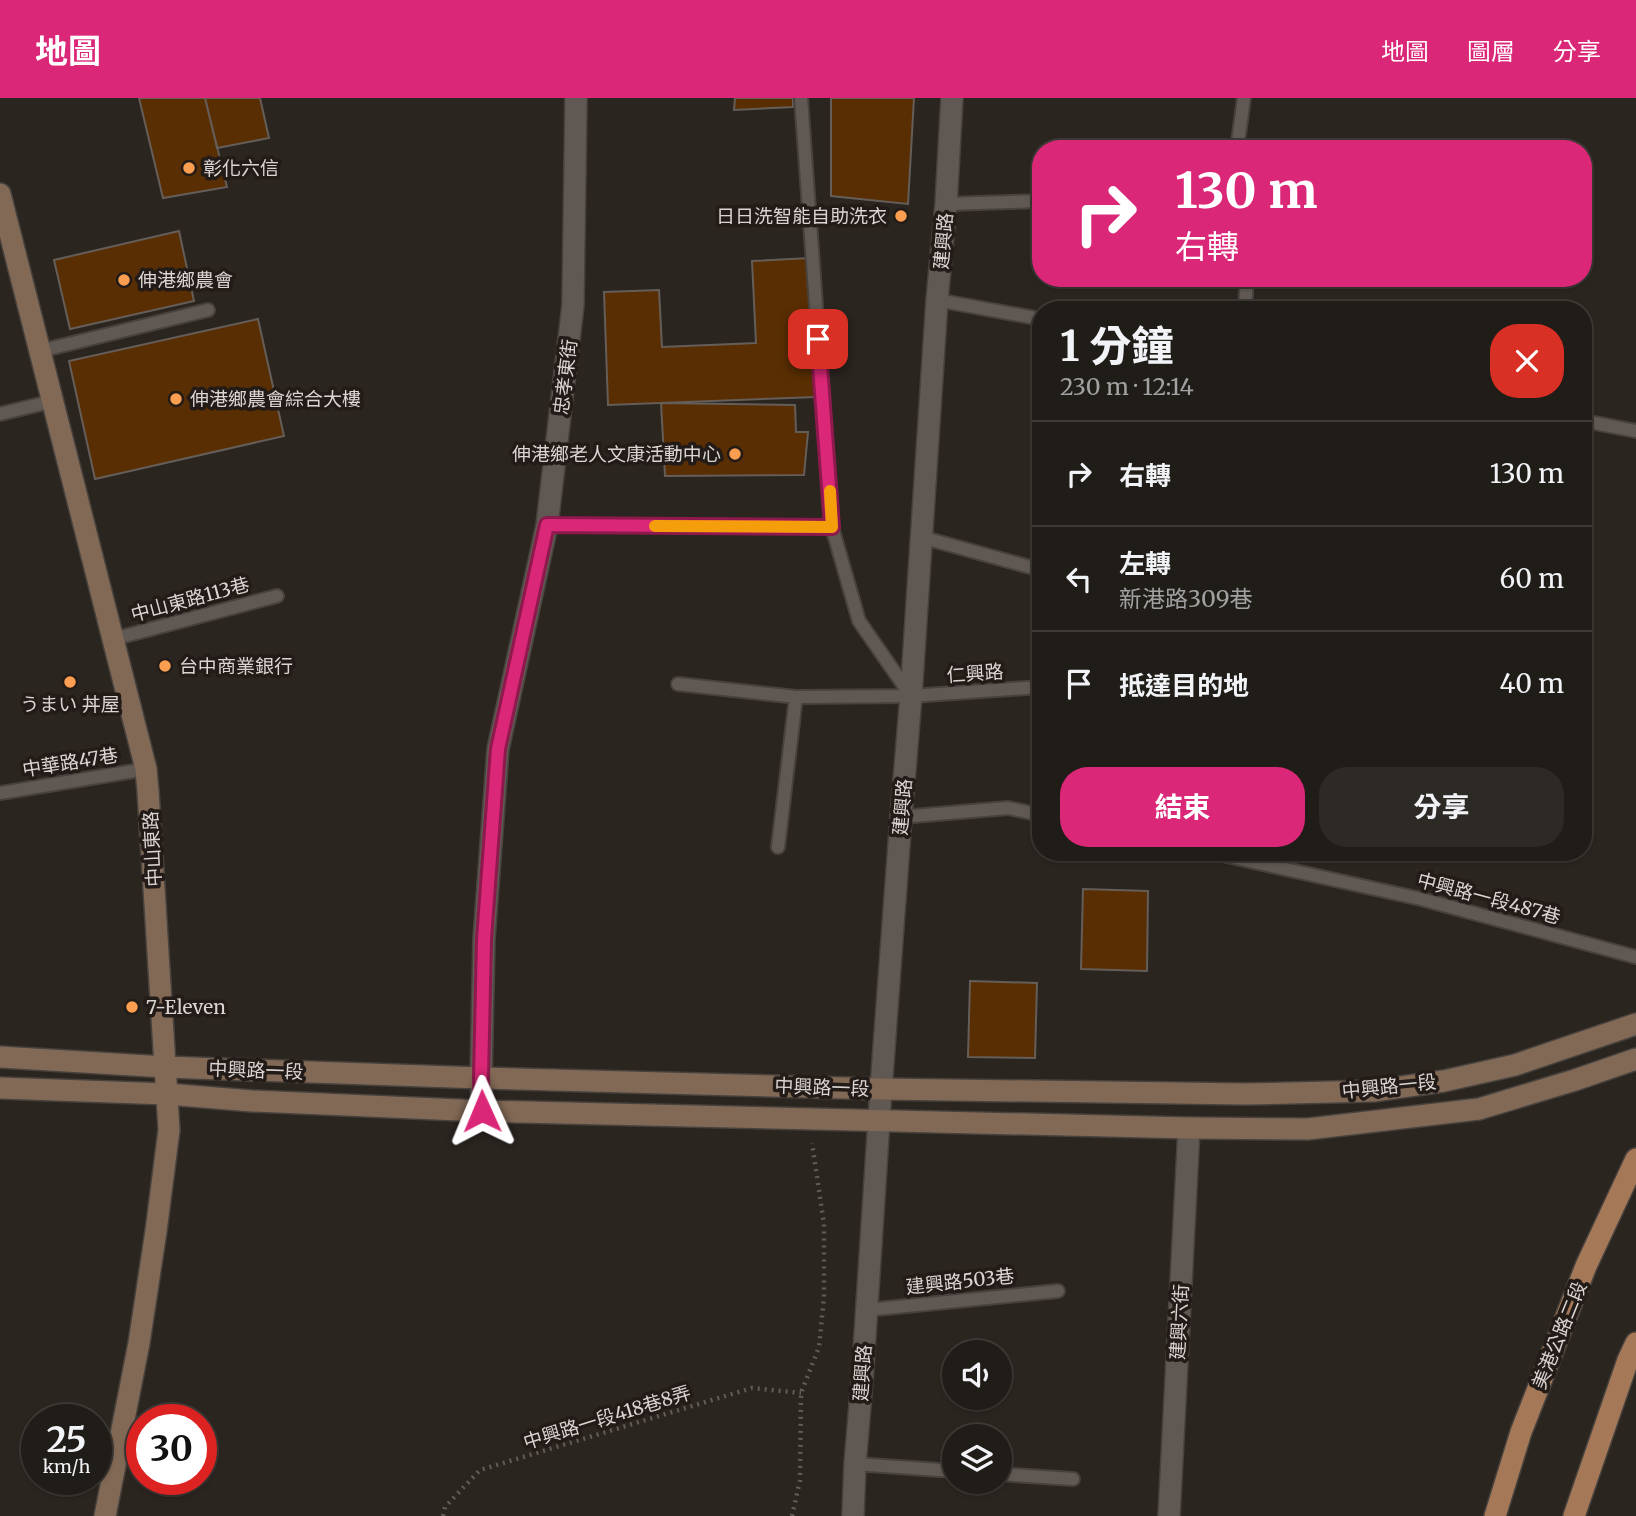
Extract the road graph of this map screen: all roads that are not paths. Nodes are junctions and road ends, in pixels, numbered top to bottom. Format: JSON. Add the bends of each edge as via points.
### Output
{"nodes":[{"id":1,"x":576,"y":98,"type":"edge"},
{"id":2,"x":801,"y":98,"type":"edge"},
{"id":3,"x":952,"y":98,"type":"edge"},
{"id":4,"x":1244,"y":98,"type":"edge"},
{"id":5,"x":1238,"y":140,"type":"edge"},
{"id":6,"x":0,"y":194,"type":"edge"},
{"id":7,"x":1032,"y":201,"type":"edge"},
{"id":8,"x":946,"y":204,"type":"junction"},
{"id":9,"x":937,"y":300,"type":"junction"},
{"id":10,"x":208,"y":310,"type":"dead end"},
{"id":11,"x":1032,"y":317,"type":"edge"},
{"id":12,"x":40,"y":351,"type":"junction"},
{"id":13,"x":53,"y":401,"type":"junction"},
{"id":14,"x":0,"y":414,"type":"edge"},
{"id":15,"x":1592,"y":423,"type":"edge"},
{"id":16,"x":1636,"y":431,"type":"edge"},
{"id":17,"x":547,"y":525,"type":"junction"},
{"id":18,"x":832,"y":527,"type":"junction"},
{"id":19,"x":921,"y":537,"type":"junction"},
{"id":20,"x":1032,"y":568,"type":"edge"},
{"id":21,"x":277,"y":596,"type":"dead end"},
{"id":22,"x":113,"y":639,"type":"junction"},
{"id":23,"x":678,"y":684,"type":"dead end"},
{"id":24,"x":1032,"y":688,"type":"edge"},
{"id":25,"x":911,"y":696,"type":"junction"},
{"id":26,"x":796,"y":697,"type":"junction"},
{"id":27,"x":146,"y":769,"type":"junction"},
{"id":28,"x":0,"y":793,"type":"edge"},
{"id":29,"x":1032,"y":813,"type":"edge"},
{"id":30,"x":901,"y":817,"type":"junction"},
{"id":31,"x":778,"y":847,"type":"dead end"},
{"id":32,"x":1250,"y":861,"type":"edge"},
{"id":33,"x":1636,"y":957,"type":"edge"},
{"id":34,"x":1636,"y":1024,"type":"edge"},
{"id":35,"x":0,"y":1057,"type":"edge"},
{"id":36,"x":1636,"y":1059,"type":"edge"},
{"id":37,"x":165,"y":1067,"type":"junction"},
{"id":38,"x":481,"y":1078,"type":"junction"},
{"id":39,"x":0,"y":1088,"type":"edge"},
{"id":40,"x":881,"y":1089,"type":"junction"},
{"id":41,"x":167,"y":1094,"type":"junction"},
{"id":42,"x":482,"y":1111,"type":"junction"},
{"id":43,"x":880,"y":1121,"type":"junction"},
{"id":44,"x":1189,"y":1128,"type":"junction"},
{"id":45,"x":1636,"y":1159,"type":"edge"},
{"id":46,"x":1058,"y":1291,"type":"dead end"},
{"id":47,"x":866,"y":1310,"type":"junction"},
{"id":48,"x":1636,"y":1343,"type":"edge"},
{"id":49,"x":855,"y":1464,"type":"junction"},
{"id":50,"x":942,"y":1470,"type":"edge"},
{"id":51,"x":1012,"y":1475,"type":"edge"},
{"id":52,"x":1073,"y":1479,"type":"dead end"},
{"id":53,"x":105,"y":1516,"type":"edge"},
{"id":54,"x":853,"y":1516,"type":"edge"},
{"id":55,"x":1169,"y":1516,"type":"edge"},
{"id":56,"x":1495,"y":1516,"type":"edge"},
{"id":57,"x":1574,"y":1516,"type":"edge"}],
"edges":[{"from":1,"to":17,"type":"street","name":"忠孝東街","via":[[573,305]]},
{"from":2,"to":18,"type":"lane"},
{"from":3,"to":8,"type":"street","name":"建興路"},
{"from":4,"to":5,"type":"lane"},
{"from":6,"to":12,"type":"main road","name":"中山東路"},
{"from":7,"to":8,"type":"lane"},
{"from":8,"to":9,"type":"street","name":"建興路"},
{"from":9,"to":11,"type":"lane"},
{"from":9,"to":19,"type":"street","name":"建興路"},
{"from":10,"to":12,"type":"lane"},
{"from":12,"to":13,"type":"main road","name":"中山東路"},
{"from":13,"to":14,"type":"lane"},
{"from":13,"to":22,"type":"main road","name":"中山東路"},
{"from":15,"to":16,"type":"lane"},
{"from":17,"to":18,"type":"lane"},
{"from":17,"to":38,"type":"street","name":"忠孝東街","via":[[498,749],[484,939]]},
{"from":18,"to":25,"type":"lane","via":[[859,621]]},
{"from":19,"to":20,"type":"lane"},
{"from":19,"to":25,"type":"street","name":"建興路"},
{"from":21,"to":22,"type":"lane","name":"中山東路113巷"},
{"from":22,"to":27,"type":"main road","name":"中山東路"},
{"from":23,"to":26,"type":"lane","name":"仁興路"},
{"from":24,"to":25,"type":"lane","name":"仁興路"},
{"from":25,"to":26,"type":"lane","name":"仁興路"},
{"from":25,"to":30,"type":"street","name":"建興路"},
{"from":26,"to":31,"type":"lane"},
{"from":27,"to":28,"type":"lane","name":"中華路47巷"},
{"from":27,"to":37,"type":"main road","name":"中山東路"},
{"from":29,"to":30,"type":"lane","via":[[1008,808]]},
{"from":30,"to":40,"type":"street","name":"建興路"},
{"from":32,"to":33,"type":"lane","name":"中興路一段487巷","via":[[1421,899]]},
{"from":34,"to":40,"type":"main road","name":"中興路一段","via":[[1515,1065],[1373,1091],[1246,1094]]},
{"from":35,"to":37,"type":"main road","name":"中興路一段"},
{"from":36,"to":44,"type":"main road","name":"中興路一段","via":[[1479,1109],[1308,1129]]},
{"from":37,"to":38,"type":"main road","name":"中興路一段"},
{"from":37,"to":41,"type":"main road","name":"中山東路"},
{"from":38,"to":40,"type":"main road","name":"中興路一段"},
{"from":38,"to":42,"type":"street","name":"忠孝東街"},
{"from":39,"to":41,"type":"main road","name":"中興路一段"},
{"from":40,"to":43,"type":"street","name":"建興路"},
{"from":41,"to":42,"type":"main road","name":"中興路一段"},
{"from":41,"to":53,"type":"main road","name":"中山東路","via":[[169,1130],[156,1231]]},
{"from":42,"to":43,"type":"main road","name":"中興路一段"},
{"from":43,"to":44,"type":"main road","name":"中興路一段"},
{"from":43,"to":47,"type":"street","name":"建興路"},
{"from":44,"to":55,"type":"street","name":"建興六街"},
{"from":45,"to":56,"type":"main road","name":"美港公路二段","via":[[1586,1266],[1521,1432]]},
{"from":46,"to":47,"type":"lane","name":"建興路503巷"},
{"from":47,"to":49,"type":"street","name":"建興路"},
{"from":48,"to":57,"type":"main road"},
{"from":49,"to":50,"type":"lane"},
{"from":49,"to":54,"type":"street","name":"建興路"},
{"from":51,"to":52,"type":"lane"}]}
